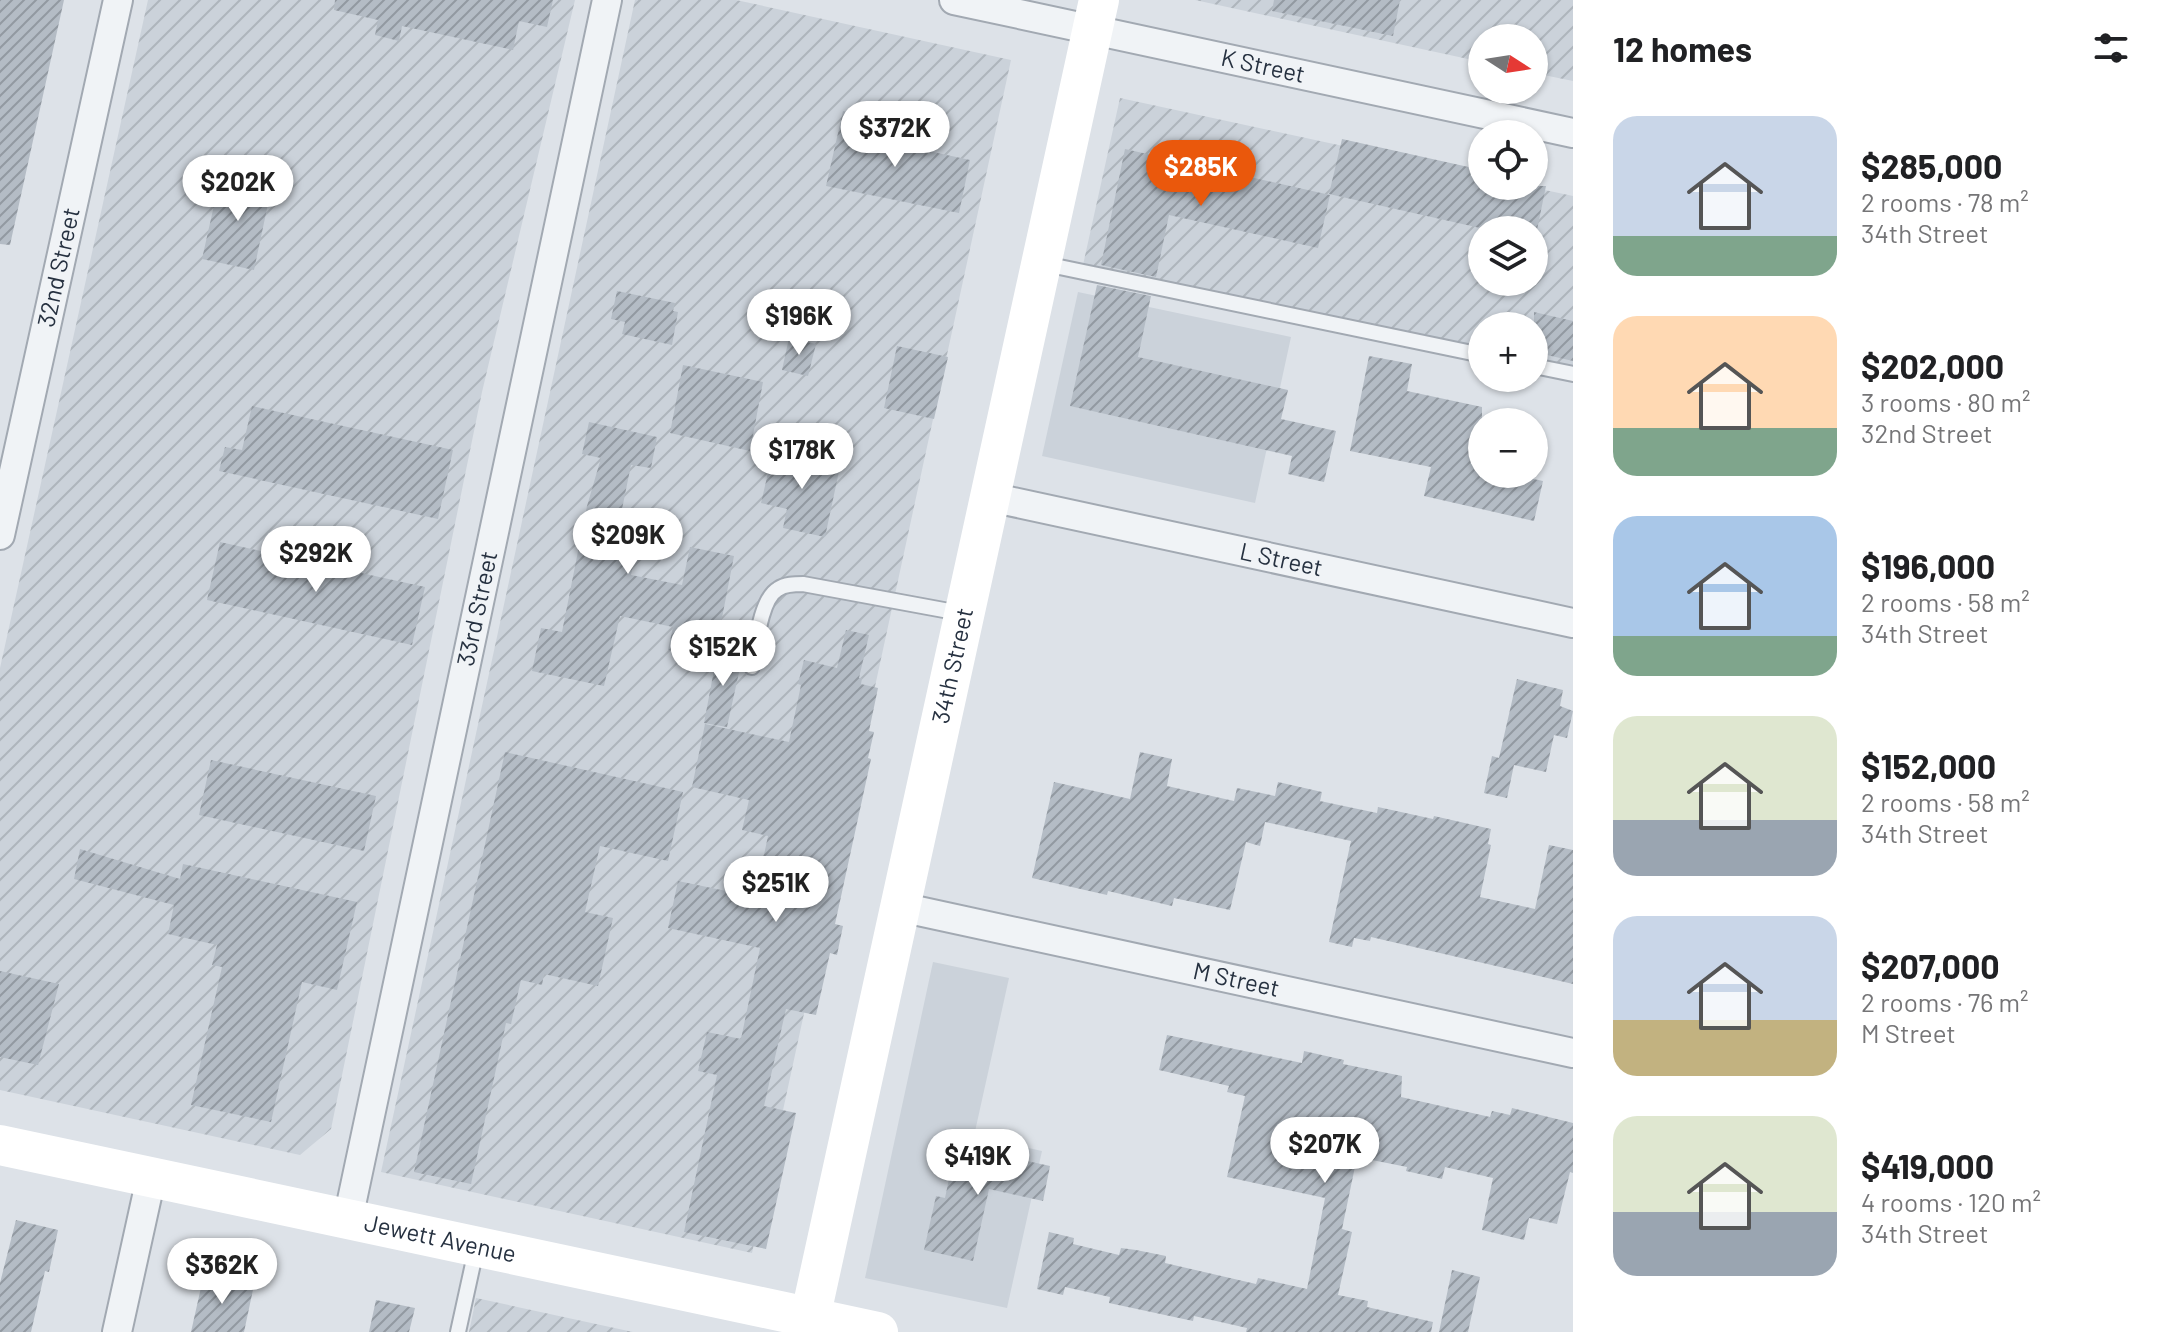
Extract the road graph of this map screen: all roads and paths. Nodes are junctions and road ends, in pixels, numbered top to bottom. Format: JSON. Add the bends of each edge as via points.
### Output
{"nodes":[{"id":1,"x":118,"y":0,"type":"edge"},
{"id":2,"x":607,"y":0,"type":"edge"},
{"id":3,"x":954,"y":0,"type":"edge"},
{"id":4,"x":1096,"y":15,"type":"edge"},
{"id":5,"x":1573,"y":133,"type":"edge"},
{"id":6,"x":1041,"y":263,"type":"junction"},
{"id":7,"x":1468,"y":352,"type":"edge"},
{"id":8,"x":1548,"y":369,"type":"edge"},
{"id":9,"x":1573,"y":374,"type":"edge"},
{"id":10,"x":990,"y":497,"type":"junction"},
{"id":11,"x":0,"y":535,"type":"edge"},
{"id":12,"x":964,"y":614,"type":"junction"},
{"id":13,"x":1573,"y":623,"type":"edge"},
{"id":14,"x":752,"y":667,"type":"dead end"},
{"id":15,"x":900,"y":907,"type":"junction"},
{"id":16,"x":1573,"y":1053,"type":"edge"},
{"id":17,"x":0,"y":1145,"type":"edge"},
{"id":18,"x":151,"y":1178,"type":"junction"},
{"id":19,"x":348,"y":1219,"type":"junction"},
{"id":20,"x":477,"y":1246,"type":"junction"},
{"id":21,"x":809,"y":1325,"type":"edge"},
{"id":22,"x":117,"y":1332,"type":"edge"},
{"id":23,"x":458,"y":1332,"type":"edge"},
{"id":24,"x":878,"y":1332,"type":"edge"}],
"edges":[{"from":1,"to":11,"type":"street","name":"32nd Street"},
{"from":2,"to":19,"type":"street","name":"33rd Street"},
{"from":3,"to":4,"type":"street","name":"K Street"},
{"from":4,"to":5,"type":"street","name":"K Street"},
{"from":4,"to":6,"type":"street","name":"34th Street"},
{"from":6,"to":7,"type":"lane"},
{"from":6,"to":10,"type":"street","name":"34th Street"},
{"from":8,"to":9,"type":"lane"},
{"from":10,"to":12,"type":"street","name":"34th Street"},
{"from":10,"to":13,"type":"street","name":"L Street"},
{"from":12,"to":14,"type":"lane","via":[[790,585],[768,597]]},
{"from":12,"to":15,"type":"street","name":"34th Street"},
{"from":15,"to":16,"type":"street","name":"M Street"},
{"from":15,"to":21,"type":"street","name":"34th Street"},
{"from":17,"to":18,"type":"street","name":"Jewett Avenue"},
{"from":18,"to":19,"type":"street","name":"Jewett Avenue"},
{"from":18,"to":22,"type":"street"},
{"from":19,"to":20,"type":"street","name":"Jewett Avenue"},
{"from":20,"to":21,"type":"street","name":"Jewett Avenue"},
{"from":20,"to":23,"type":"lane"},
{"from":21,"to":24,"type":"street","name":"Jewett Avenue"}]}
